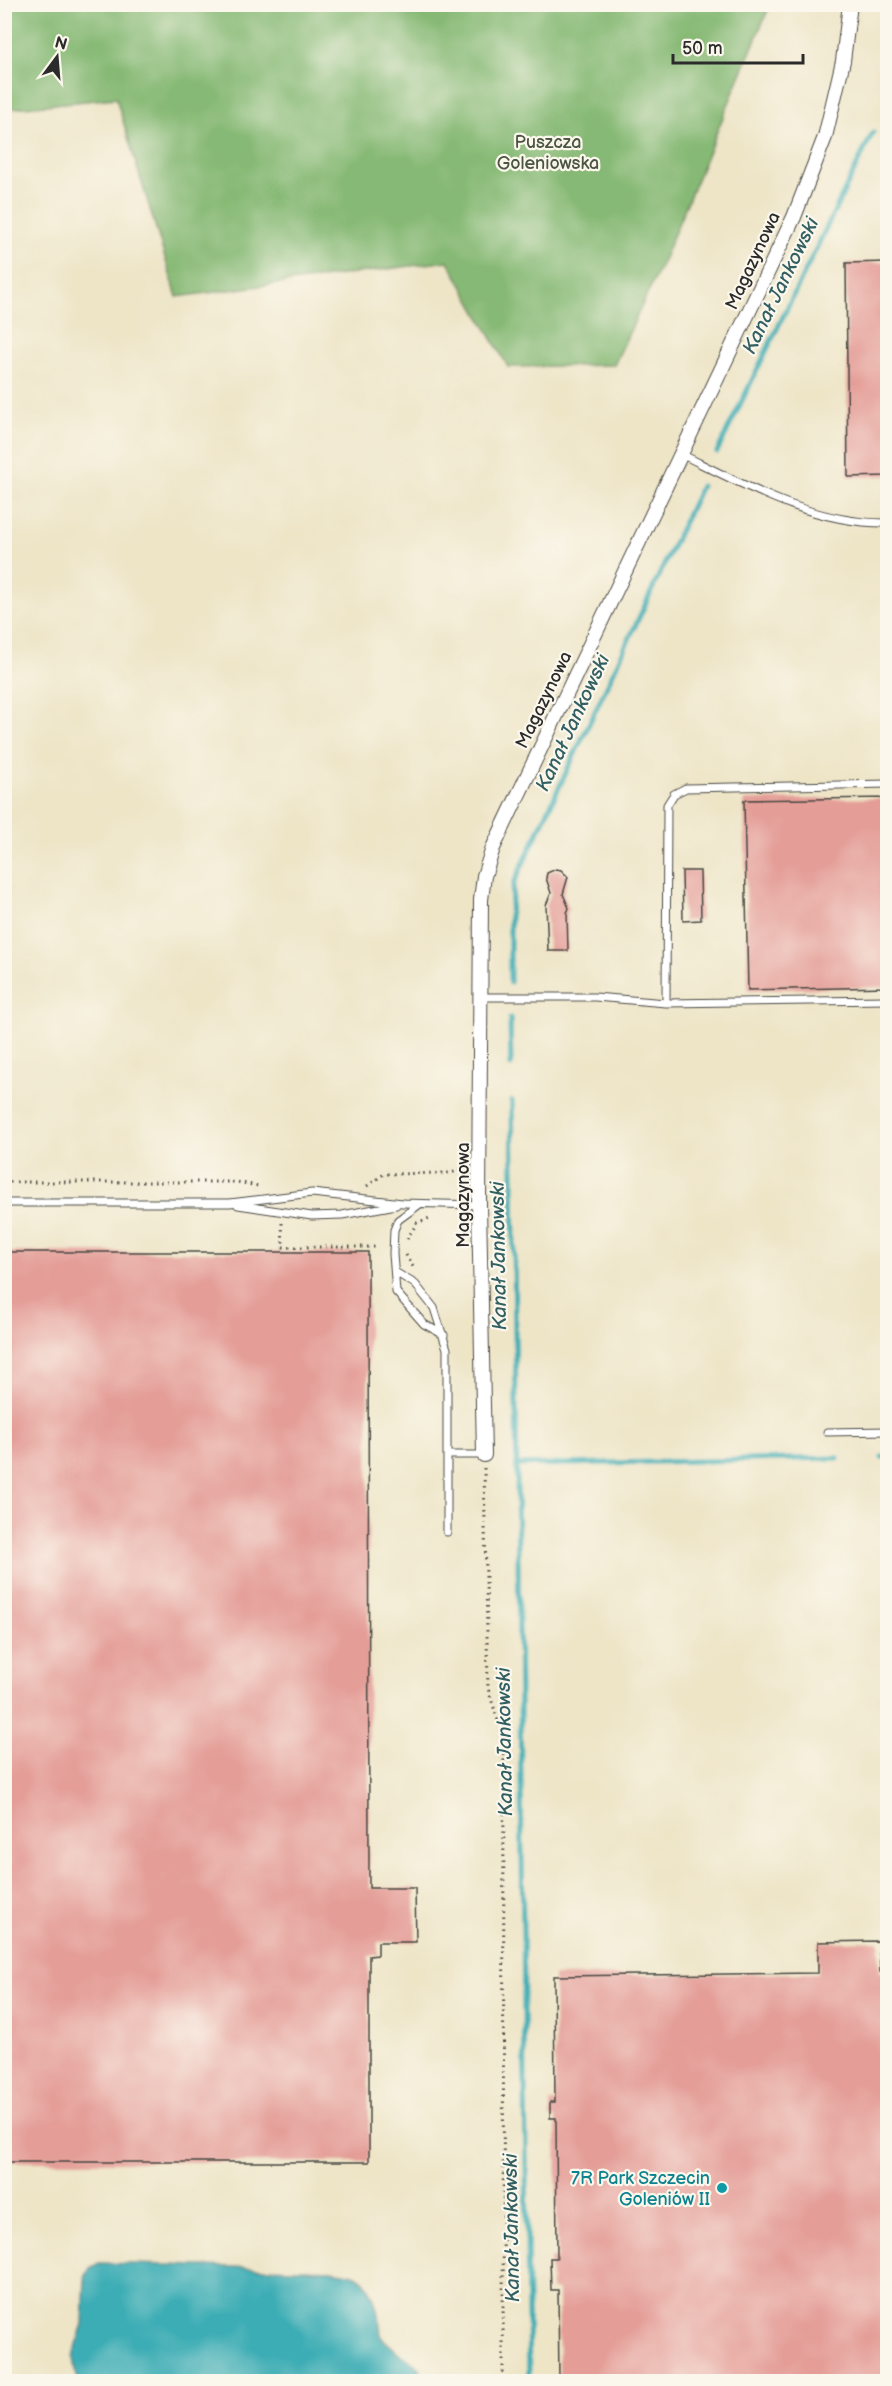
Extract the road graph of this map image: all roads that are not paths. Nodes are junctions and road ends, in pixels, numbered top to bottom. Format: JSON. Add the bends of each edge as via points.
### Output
{"nodes":[{"id":1,"x":850,"y":4,"type":"edge"},
{"id":2,"x":681,"y":454,"type":"junction"},
{"id":3,"x":888,"y":523,"type":"edge"},
{"id":4,"x":888,"y":784,"type":"edge"},
{"id":5,"x":481,"y":997,"type":"junction"},
{"id":6,"x":888,"y":1000,"type":"edge"},
{"id":7,"x":666,"y":1003,"type":"junction"},
{"id":8,"x":4,"y":1203,"type":"edge"},
{"id":9,"x":230,"y":1203,"type":"junction"},
{"id":10,"x":403,"y":1203,"type":"junction"},
{"id":11,"x":420,"y":1204,"type":"junction"},
{"id":12,"x":479,"y":1205,"type":"junction"},
{"id":13,"x":395,"y":1272,"type":"junction"},
{"id":14,"x":444,"y":1335,"type":"junction"},
{"id":15,"x":888,"y":1431,"type":"edge"},
{"id":16,"x":827,"y":1432,"type":"dead end"},
{"id":17,"x":447,"y":1455,"type":"junction"},
{"id":18,"x":484,"y":1455,"type":"joint"},
{"id":19,"x":447,"y":1532,"type":"dead end"}],
"edges":[{"from":1,"to":2,"type":"street","name":"Magazynowa","via":[[843,61],[825,137],[794,217]]},
{"from":2,"to":3,"type":"lane","via":[[792,507],[839,519]]},
{"from":2,"to":5,"type":"street","name":"Magazynowa","via":[[493,848],[481,900]]},
{"from":4,"to":7,"type":"lane","via":[[686,788],[674,794],[667,805]]},
{"from":5,"to":7,"type":"lane","via":[[595,997]]},
{"from":5,"to":12,"type":"street","name":"Magazynowa"},
{"from":6,"to":7,"type":"lane"},
{"from":8,"to":9,"type":"lane"},
{"from":9,"to":10,"type":"lane","via":[[312,1193]]},
{"from":9,"to":10,"type":"lane","via":[[312,1216],[342,1215]]},
{"from":10,"to":11,"type":"lane"},
{"from":11,"to":12,"type":"lane"},
{"from":11,"to":13,"type":"lane","via":[[398,1220],[394,1230]]},
{"from":12,"to":18,"type":"street","name":"Magazynowa"},
{"from":13,"to":14,"type":"lane","via":[[415,1284],[434,1308]]},
{"from":13,"to":14,"type":"lane","via":[[396,1292],[424,1324]]},
{"from":14,"to":17,"type":"lane"},
{"from":15,"to":16,"type":"lane"},
{"from":17,"to":18,"type":"lane"},
{"from":17,"to":19,"type":"lane"}]}
